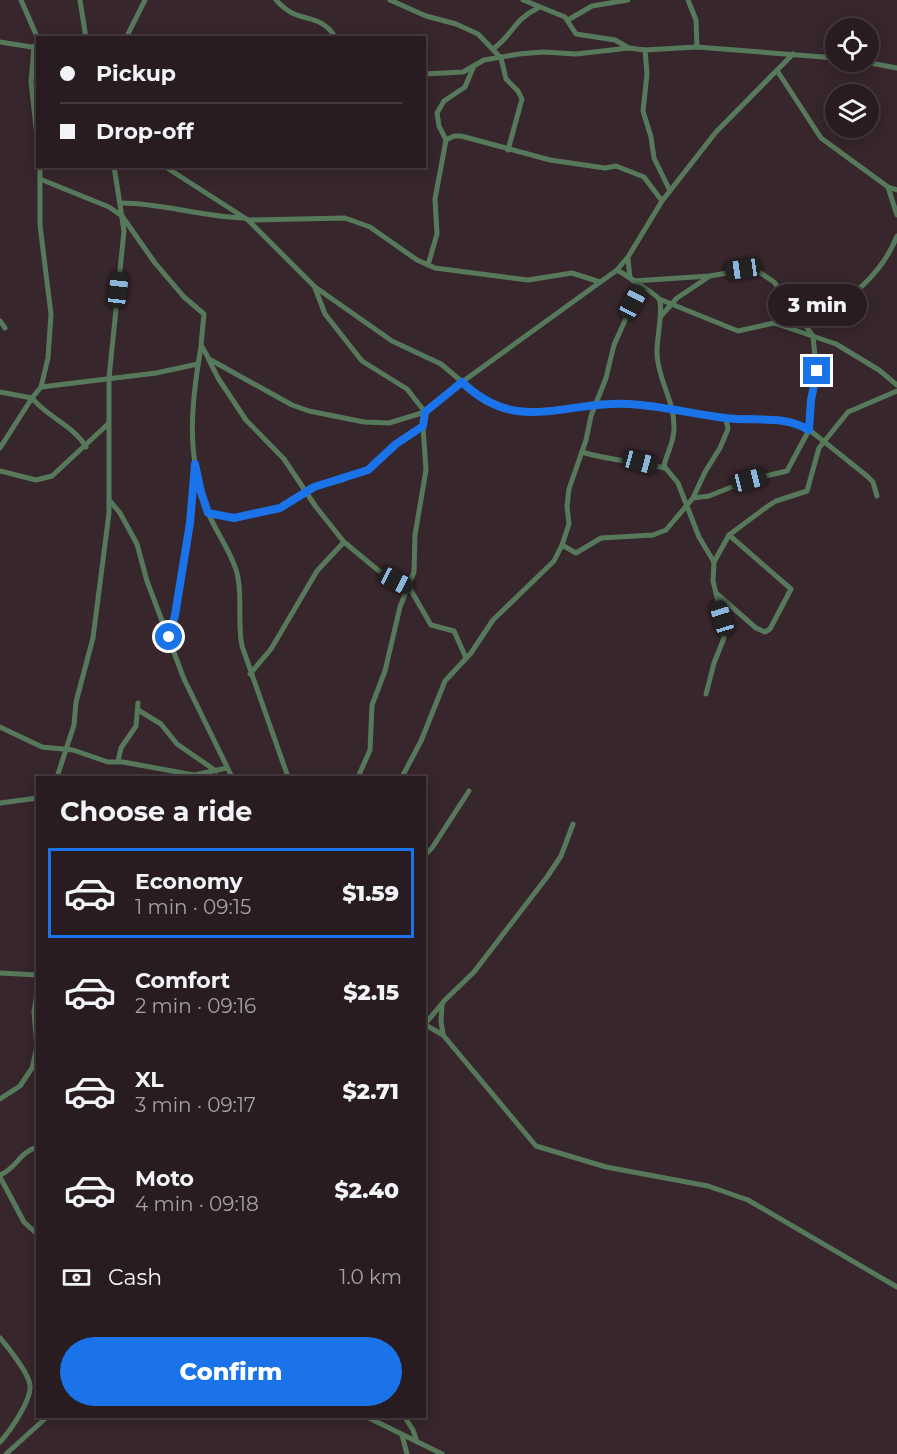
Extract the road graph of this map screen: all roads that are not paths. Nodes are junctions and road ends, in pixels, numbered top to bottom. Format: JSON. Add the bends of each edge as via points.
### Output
{"nodes":[{"id":1,"x":21,"y":0,"type":"edge"},
{"id":2,"x":80,"y":0,"type":"edge"},
{"id":3,"x":145,"y":0,"type":"edge"},
{"id":4,"x":276,"y":0,"type":"edge"},
{"id":5,"x":390,"y":0,"type":"edge"},
{"id":6,"x":522,"y":0,"type":"edge"},
{"id":7,"x":628,"y":0,"type":"edge"},
{"id":8,"x":688,"y":0,"type":"edge"},
{"id":9,"x":538,"y":8,"type":"junction"},
{"id":10,"x":568,"y":20,"type":"junction"},
{"id":11,"x":37,"y":36,"type":"edge"},
{"id":12,"x":86,"y":36,"type":"edge"},
{"id":13,"x":127,"y":36,"type":"edge"},
{"id":14,"x":335,"y":36,"type":"edge"},
{"id":15,"x":0,"y":42,"type":"edge"},
{"id":16,"x":36,"y":47,"type":"edge"},
{"id":17,"x":697,"y":47,"type":"junction"},
{"id":18,"x":629,"y":48,"type":"junction"},
{"id":19,"x":493,"y":49,"type":"junction"},
{"id":20,"x":645,"y":50,"type":"junction"},
{"id":21,"x":793,"y":54,"type":"junction"},
{"id":22,"x":825,"y":57,"type":"edge"},
{"id":23,"x":501,"y":58,"type":"junction"},
{"id":24,"x":879,"y":65,"type":"edge"},
{"id":25,"x":473,"y":68,"type":"junction"},
{"id":26,"x":897,"y":68,"type":"edge"},
{"id":27,"x":778,"y":72,"type":"junction"},
{"id":28,"x":426,"y":74,"type":"edge"},
{"id":29,"x":36,"y":127,"type":"edge"},
{"id":30,"x":446,"y":140,"type":"junction"},
{"id":31,"x":508,"y":150,"type":"junction"},
{"id":32,"x":40,"y":168,"type":"edge"},
{"id":33,"x":114,"y":168,"type":"edge"},
{"id":34,"x":167,"y":168,"type":"edge"},
{"id":35,"x":40,"y":179,"type":"junction"},
{"id":36,"x":888,"y":187,"type":"junction"},
{"id":37,"x":897,"y":190,"type":"edge"},
{"id":38,"x":669,"y":191,"type":"junction"},
{"id":39,"x":662,"y":201,"type":"junction"},
{"id":40,"x":121,"y":203,"type":"junction"},
{"id":41,"x":897,"y":214,"type":"edge"},
{"id":42,"x":122,"y":216,"type":"junction"},
{"id":43,"x":247,"y":219,"type":"junction"},
{"id":44,"x":897,"y":236,"type":"edge"},
{"id":45,"x":628,"y":257,"type":"junction"},
{"id":46,"x":428,"y":265,"type":"junction"},
{"id":47,"x":617,"y":270,"type":"junction"},
{"id":48,"x":710,"y":276,"type":"junction"},
{"id":49,"x":631,"y":279,"type":"junction"},
{"id":50,"x":600,"y":282,"type":"junction"},
{"id":51,"x":315,"y":287,"type":"junction"},
{"id":52,"x":640,"y":287,"type":"junction"},
{"id":53,"x":659,"y":299,"type":"junction"},
{"id":54,"x":670,"y":305,"type":"junction"},
{"id":55,"x":660,"y":318,"type":"junction"},
{"id":56,"x":0,"y":321,"type":"edge"},
{"id":57,"x":806,"y":326,"type":"junction"},
{"id":58,"x":5,"y":328,"type":"dead end"},
{"id":59,"x":813,"y":336,"type":"junction"},
{"id":60,"x":201,"y":345,"type":"junction"},
{"id":61,"x":209,"y":359,"type":"junction"},
{"id":62,"x":198,"y":364,"type":"junction"},
{"id":63,"x":109,"y":378,"type":"junction"},
{"id":64,"x":462,"y":382,"type":"junction"},
{"id":65,"x":897,"y":385,"type":"edge"},
{"id":66,"x":41,"y":387,"type":"junction"},
{"id":67,"x":897,"y":391,"type":"edge"},
{"id":68,"x":0,"y":392,"type":"edge"},
{"id":69,"x":32,"y":398,"type":"junction"},
{"id":70,"x":596,"y":403,"type":"junction"},
{"id":71,"x":673,"y":409,"type":"junction"},
{"id":72,"x":425,"y":412,"type":"junction"},
{"id":73,"x":726,"y":419,"type":"junction"},
{"id":74,"x":108,"y":424,"type":"junction"},
{"id":75,"x":423,"y":426,"type":"junction"},
{"id":76,"x":809,"y":430,"type":"junction"},
{"id":77,"x":824,"y":441,"type":"junction"},
{"id":78,"x":86,"y":447,"type":"junction"},
{"id":79,"x":0,"y":448,"type":"edge"},
{"id":80,"x":582,"y":452,"type":"junction"},
{"id":81,"x":195,"y":464,"type":"junction"},
{"id":82,"x":665,"y":468,"type":"junction"},
{"id":83,"x":0,"y":471,"type":"edge"},
{"id":84,"x":305,"y":491,"type":"junction"},
{"id":85,"x":877,"y":496,"type":"dead end"},
{"id":86,"x":693,"y":498,"type":"junction"},
{"id":87,"x":110,"y":501,"type":"junction"},
{"id":88,"x":688,"y":504,"type":"junction"},
{"id":89,"x":208,"y":513,"type":"junction"},
{"id":90,"x":729,"y":535,"type":"junction"},
{"id":91,"x":344,"y":542,"type":"junction"},
{"id":92,"x":562,"y":545,"type":"junction"},
{"id":93,"x":714,"y":562,"type":"junction"},
{"id":94,"x":409,"y":587,"type":"junction"},
{"id":95,"x":714,"y":592,"type":"junction"},
{"id":96,"x":169,"y":637,"type":"junction"},
{"id":97,"x":466,"y":658,"type":"junction"},
{"id":98,"x":250,"y":674,"type":"junction"},
{"id":99,"x":706,"y":694,"type":"dead end"},
{"id":100,"x":138,"y":703,"type":"dead end"},
{"id":101,"x":138,"y":710,"type":"junction"},
{"id":102,"x":0,"y":727,"type":"edge"},
{"id":103,"x":65,"y":750,"type":"junction"},
{"id":104,"x":118,"y":761,"type":"junction"},
{"id":105,"x":227,"y":768,"type":"junction"},
{"id":106,"x":216,"y":771,"type":"junction"},
{"id":107,"x":57,"y":776,"type":"edge"},
{"id":108,"x":231,"y":776,"type":"edge"},
{"id":109,"x":288,"y":776,"type":"edge"},
{"id":110,"x":358,"y":776,"type":"edge"},
{"id":111,"x":403,"y":776,"type":"edge"},
{"id":112,"x":469,"y":791,"type":"dead end"},
{"id":113,"x":36,"y":798,"type":"edge"},
{"id":114,"x":0,"y":803,"type":"edge"},
{"id":115,"x":573,"y":824,"type":"dead end"},
{"id":116,"x":426,"y":854,"type":"edge"},
{"id":117,"x":0,"y":973,"type":"edge"},
{"id":118,"x":36,"y":975,"type":"edge"},
{"id":119,"x":442,"y":1003,"type":"junction"},
{"id":120,"x":36,"y":1004,"type":"edge"},
{"id":121,"x":426,"y":1023,"type":"edge"},
{"id":122,"x":426,"y":1025,"type":"edge"},
{"id":123,"x":443,"y":1035,"type":"junction"},
{"id":124,"x":36,"y":1039,"type":"edge"},
{"id":125,"x":36,"y":1051,"type":"edge"},
{"id":126,"x":0,"y":1100,"type":"edge"},
{"id":127,"x":36,"y":1148,"type":"edge"},
{"id":128,"x":0,"y":1176,"type":"edge"},
{"id":129,"x":36,"y":1233,"type":"edge"},
{"id":130,"x":897,"y":1287,"type":"edge"},
{"id":131,"x":0,"y":1338,"type":"edge"},
{"id":132,"x":46,"y":1418,"type":"edge"},
{"id":133,"x":369,"y":1418,"type":"edge"},
{"id":134,"x":405,"y":1418,"type":"edge"},
{"id":135,"x":402,"y":1435,"type":"junction"},
{"id":136,"x":0,"y":1442,"type":"edge"},
{"id":137,"x":417,"y":1442,"type":"junction"},
{"id":138,"x":6,"y":1454,"type":"edge"},
{"id":139,"x":407,"y":1454,"type":"edge"},
{"id":140,"x":442,"y":1454,"type":"edge"}],
"edges":[{"from":1,"to":11,"type":"street"},
{"from":2,"to":12,"type":"street"},
{"from":3,"to":13,"type":"street"},
{"from":4,"to":14,"type":"street","via":[[292,14],[326,24]]},
{"from":5,"to":19,"type":"street","via":[[472,30]]},
{"from":6,"to":9,"type":"street"},
{"from":7,"to":10,"type":"street","via":[[592,6]]},
{"from":8,"to":17,"type":"street","via":[[697,26]]},
{"from":9,"to":10,"type":"street"},
{"from":9,"to":19,"type":"street","via":[[522,16],[506,39]]},
{"from":10,"to":18,"type":"street","via":[[576,34],[615,40]]},
{"from":15,"to":16,"type":"street"},
{"from":16,"to":29,"type":"street","via":[[31,82]]},
{"from":17,"to":20,"type":"street"},
{"from":17,"to":21,"type":"street"},
{"from":18,"to":20,"type":"street"},
{"from":18,"to":23,"type":"street"},
{"from":19,"to":23,"type":"street"},
{"from":20,"to":38,"type":"street","via":[[643,111],[654,158]]},
{"from":21,"to":22,"type":"street"},
{"from":21,"to":27,"type":"street"},
{"from":23,"to":25,"type":"street","via":[[484,60]]},
{"from":23,"to":31,"type":"street","via":[[506,79],[522,99]]},
{"from":24,"to":26,"type":"street"},
{"from":25,"to":28,"type":"street"},
{"from":25,"to":30,"type":"street","via":[[465,87],[438,108],[439,126]]},
{"from":27,"to":36,"type":"street","via":[[821,138]]},
{"from":27,"to":38,"type":"street","via":[[716,132]]},
{"from":30,"to":31,"type":"street","via":[[461,136]]},
{"from":30,"to":46,"type":"street","via":[[435,199],[437,234]]},
{"from":31,"to":39,"type":"street","via":[[561,162],[616,166],[644,177]]},
{"from":32,"to":35,"type":"street"},
{"from":33,"to":40,"type":"street"},
{"from":34,"to":43,"type":"street"},
{"from":35,"to":42,"type":"street"},
{"from":35,"to":66,"type":"street","via":[[40,225],[51,314]]},
{"from":36,"to":37,"type":"street"},
{"from":36,"to":41,"type":"street"},
{"from":38,"to":39,"type":"street"},
{"from":39,"to":45,"type":"street"},
{"from":40,"to":42,"type":"street"},
{"from":40,"to":43,"type":"street","via":[[156,204],[222,218]]},
{"from":42,"to":60,"type":"street","via":[[155,263],[204,314]]},
{"from":42,"to":63,"type":"street","via":[[124,231]]},
{"from":43,"to":46,"type":"street","via":[[356,221]]},
{"from":43,"to":51,"type":"street"},
{"from":44,"to":57,"type":"street","via":[[873,276],[849,297],[832,296]]},
{"from":45,"to":47,"type":"street"},
{"from":45,"to":49,"type":"street"},
{"from":46,"to":50,"type":"street","via":[[528,280],[572,273]]},
{"from":47,"to":49,"type":"street"},
{"from":47,"to":50,"type":"street"},
{"from":48,"to":49,"type":"street"},
{"from":48,"to":54,"type":"street"},
{"from":48,"to":57,"type":"street","via":[[743,269],[759,272],[774,282]]},
{"from":49,"to":52,"type":"street"},
{"from":50,"to":64,"type":"street"},
{"from":51,"to":64,"type":"street","via":[[392,341],[435,361]]},
{"from":51,"to":72,"type":"street","via":[[325,314],[362,362],[407,389]]},
{"from":52,"to":53,"type":"street"},
{"from":52,"to":70,"type":"street","via":[[618,333]]},
{"from":53,"to":54,"type":"street"},
{"from":53,"to":55,"type":"street"},
{"from":54,"to":55,"type":"street"},
{"from":54,"to":59,"type":"street","via":[[738,331],[774,323]]},
{"from":55,"to":71,"type":"street","via":[[657,365]]},
{"from":56,"to":58,"type":"street"},
{"from":57,"to":59,"type":"street"},
{"from":59,"to":65,"type":"street","via":[[846,350]]},
{"from":59,"to":76,"type":"street","via":[[818,377],[811,400]]},
{"from":60,"to":61,"type":"street"},
{"from":60,"to":62,"type":"street"},
{"from":61,"to":72,"type":"street","via":[[292,405],[323,415],[389,423]]},
{"from":61,"to":84,"type":"street","via":[[246,420],[284,459]]},
{"from":62,"to":63,"type":"street"},
{"from":62,"to":81,"type":"street","via":[[191,427]]},
{"from":63,"to":66,"type":"street"},
{"from":63,"to":74,"type":"street"},
{"from":64,"to":70,"type":"street","via":[[482,399],[517,412],[579,408]]},
{"from":64,"to":72,"type":"street"},
{"from":66,"to":69,"type":"street"},
{"from":67,"to":77,"type":"street","via":[[848,412]]},
{"from":68,"to":69,"type":"street"},
{"from":69,"to":78,"type":"street","via":[[78,435]]},
{"from":69,"to":79,"type":"street"},
{"from":70,"to":71,"type":"street"},
{"from":70,"to":80,"type":"street"},
{"from":71,"to":73,"type":"street"},
{"from":71,"to":82,"type":"street","via":[[674,436]]},
{"from":72,"to":75,"type":"street"},
{"from":73,"to":76,"type":"street","via":[[782,421]]},
{"from":73,"to":86,"type":"street","via":[[725,438]]},
{"from":74,"to":78,"type":"street"},
{"from":74,"to":87,"type":"street"},
{"from":75,"to":84,"type":"street","via":[[368,470]]},
{"from":75,"to":94,"type":"street","via":[[426,470]]},
{"from":76,"to":77,"type":"street"},
{"from":76,"to":86,"type":"street","via":[[784,473]]},
{"from":77,"to":85,"type":"street","via":[[870,479]]},
{"from":77,"to":90,"type":"street","via":[[807,491],[776,501]]},
{"from":78,"to":83,"type":"street","via":[[45,479]]},
{"from":80,"to":82,"type":"street","via":[[611,461],[636,461]]},
{"from":80,"to":92,"type":"street","via":[[567,496],[569,520]]},
{"from":81,"to":89,"type":"street"},
{"from":81,"to":96,"type":"street","via":[[190,523]]},
{"from":82,"to":88,"type":"street"},
{"from":84,"to":89,"type":"street","via":[[272,511],[234,518]]},
{"from":84,"to":91,"type":"street"},
{"from":86,"to":88,"type":"street"},
{"from":87,"to":96,"type":"street","via":[[137,544]]},
{"from":87,"to":103,"type":"street","via":[[93,638]]},
{"from":88,"to":92,"type":"street","via":[[663,532],[601,538],[576,553]]},
{"from":88,"to":93,"type":"street","via":[[699,537]]},
{"from":89,"to":98,"type":"street","via":[[238,574],[238,626]]},
{"from":90,"to":93,"type":"street"},
{"from":90,"to":95,"type":"street","via":[[790,586],[791,592],[765,632]]},
{"from":91,"to":94,"type":"street","via":[[379,571]]},
{"from":91,"to":98,"type":"street","via":[[317,571],[271,649]]},
{"from":92,"to":97,"type":"street","via":[[554,561],[493,620]]},
{"from":93,"to":95,"type":"street"},
{"from":94,"to":97,"type":"street","via":[[430,625],[454,631]]},
{"from":94,"to":110,"type":"street","via":[[372,705],[370,750]]},
{"from":95,"to":99,"type":"street","via":[[724,638]]},
{"from":96,"to":105,"type":"street","via":[[184,679]]},
{"from":97,"to":111,"type":"street","via":[[445,681]]},
{"from":98,"to":109,"type":"street"},
{"from":100,"to":101,"type":"street"},
{"from":101,"to":104,"type":"street","via":[[136,726],[121,748]]},
{"from":101,"to":106,"type":"street","via":[[161,724],[177,744]]},
{"from":102,"to":103,"type":"street","via":[[42,747]]},
{"from":103,"to":104,"type":"street","via":[[108,762]]},
{"from":103,"to":107,"type":"street"},
{"from":104,"to":106,"type":"street","via":[[194,775]]},
{"from":105,"to":106,"type":"street"},
{"from":105,"to":108,"type":"street"},
{"from":112,"to":116,"type":"street"},
{"from":113,"to":114,"type":"street"},
{"from":115,"to":119,"type":"street","via":[[561,856],[547,877],[474,972]]},
{"from":117,"to":118,"type":"street"},
{"from":119,"to":121,"type":"street"},
{"from":119,"to":123,"type":"street"},
{"from":120,"to":124,"type":"street"},
{"from":122,"to":123,"type":"street"},
{"from":123,"to":130,"type":"street","via":[[536,1146],[606,1167],[708,1186],[748,1200]]},
{"from":125,"to":126,"type":"street","via":[[32,1068],[20,1086]]},
{"from":127,"to":128,"type":"street","via":[[27,1150],[12,1169]]},
{"from":128,"to":129,"type":"street","via":[[24,1222]]},
{"from":131,"to":136,"type":"street","via":[[31,1383],[26,1401]]},
{"from":132,"to":138,"type":"street"},
{"from":133,"to":135,"type":"street"},
{"from":134,"to":137,"type":"street"},
{"from":135,"to":137,"type":"street"},
{"from":135,"to":139,"type":"street"},
{"from":137,"to":140,"type":"street"}]}
